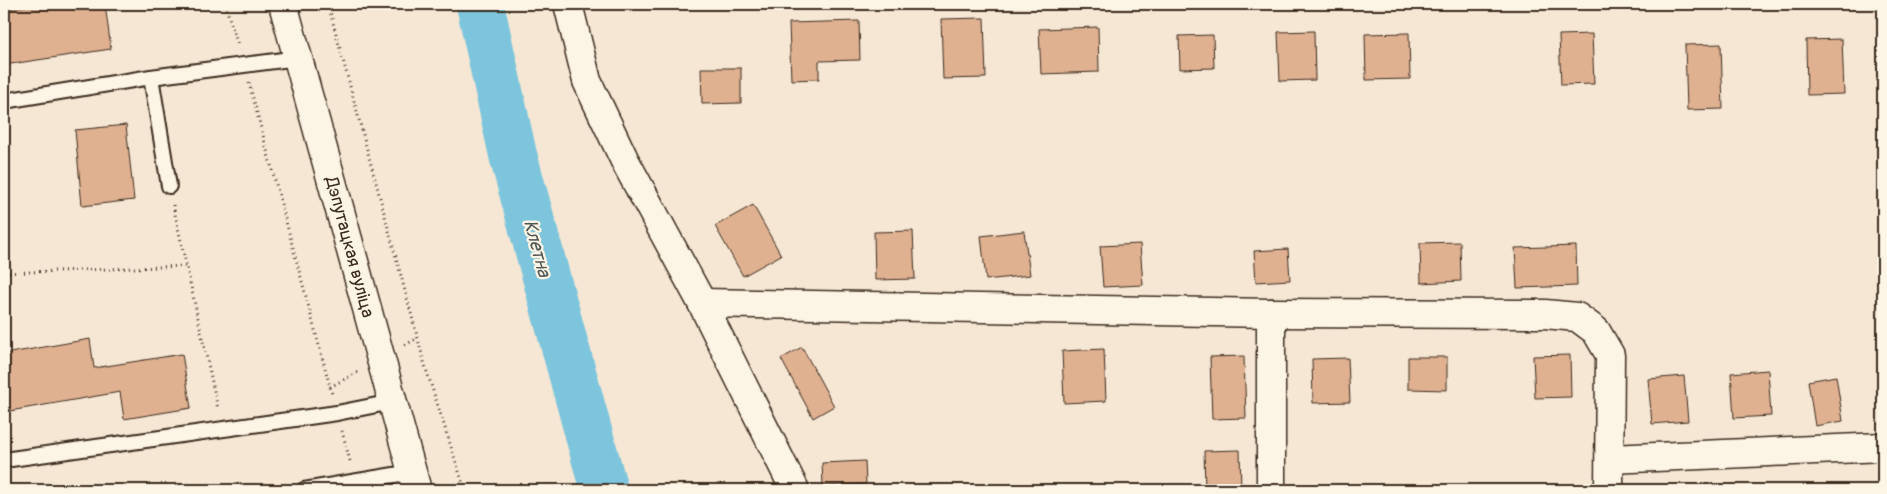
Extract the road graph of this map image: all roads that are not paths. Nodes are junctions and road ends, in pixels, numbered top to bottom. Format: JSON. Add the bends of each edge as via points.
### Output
{"nodes":[{"id":1,"x":284,"y":4,"type":"edge"},
{"id":2,"x":568,"y":4,"type":"edge"},
{"id":3,"x":298,"y":58,"type":"junction"},
{"id":4,"x":151,"y":77,"type":"junction"},
{"id":5,"x":4,"y":101,"type":"edge"},
{"id":6,"x":169,"y":186,"type":"road end"},
{"id":7,"x":702,"y":303,"type":"junction"},
{"id":8,"x":1271,"y":313,"type":"junction"},
{"id":9,"x":392,"y":402,"type":"junction"},
{"id":10,"x":1883,"y":447,"type":"edge"},
{"id":11,"x":1610,"y":459,"type":"junction"},
{"id":12,"x":4,"y":460,"type":"edge"},
{"id":13,"x":414,"y":481,"type":"edge"},
{"id":14,"x":304,"y":490,"type":"edge"},
{"id":15,"x":795,"y":490,"type":"edge"},
{"id":16,"x":1271,"y":490,"type":"edge"},
{"id":17,"x":1610,"y":490,"type":"edge"}],
"edges":[{"from":1,"to":3,"type":"street","name":"Дэпутацкая вуліца"},
{"from":2,"to":7,"type":"street","via":[[587,81],[625,161]]},
{"from":3,"to":4,"type":"lane"},
{"from":3,"to":9,"type":"street","name":"Дэпутацкая вуліца"},
{"from":4,"to":5,"type":"lane"},
{"from":4,"to":6,"type":"lane"},
{"from":7,"to":8,"type":"street"},
{"from":7,"to":15,"type":"street"},
{"from":8,"to":11,"type":"street","via":[[1545,314],[1577,318],[1596,331],[1610,354]]},
{"from":8,"to":16,"type":"street"},
{"from":9,"to":12,"type":"lane"},
{"from":9,"to":13,"type":"street","name":"Дэпутацкая вуліца"},
{"from":10,"to":11,"type":"street"},
{"from":11,"to":17,"type":"street"},
{"from":13,"to":14,"type":"lane","via":[[355,482]]}]}
